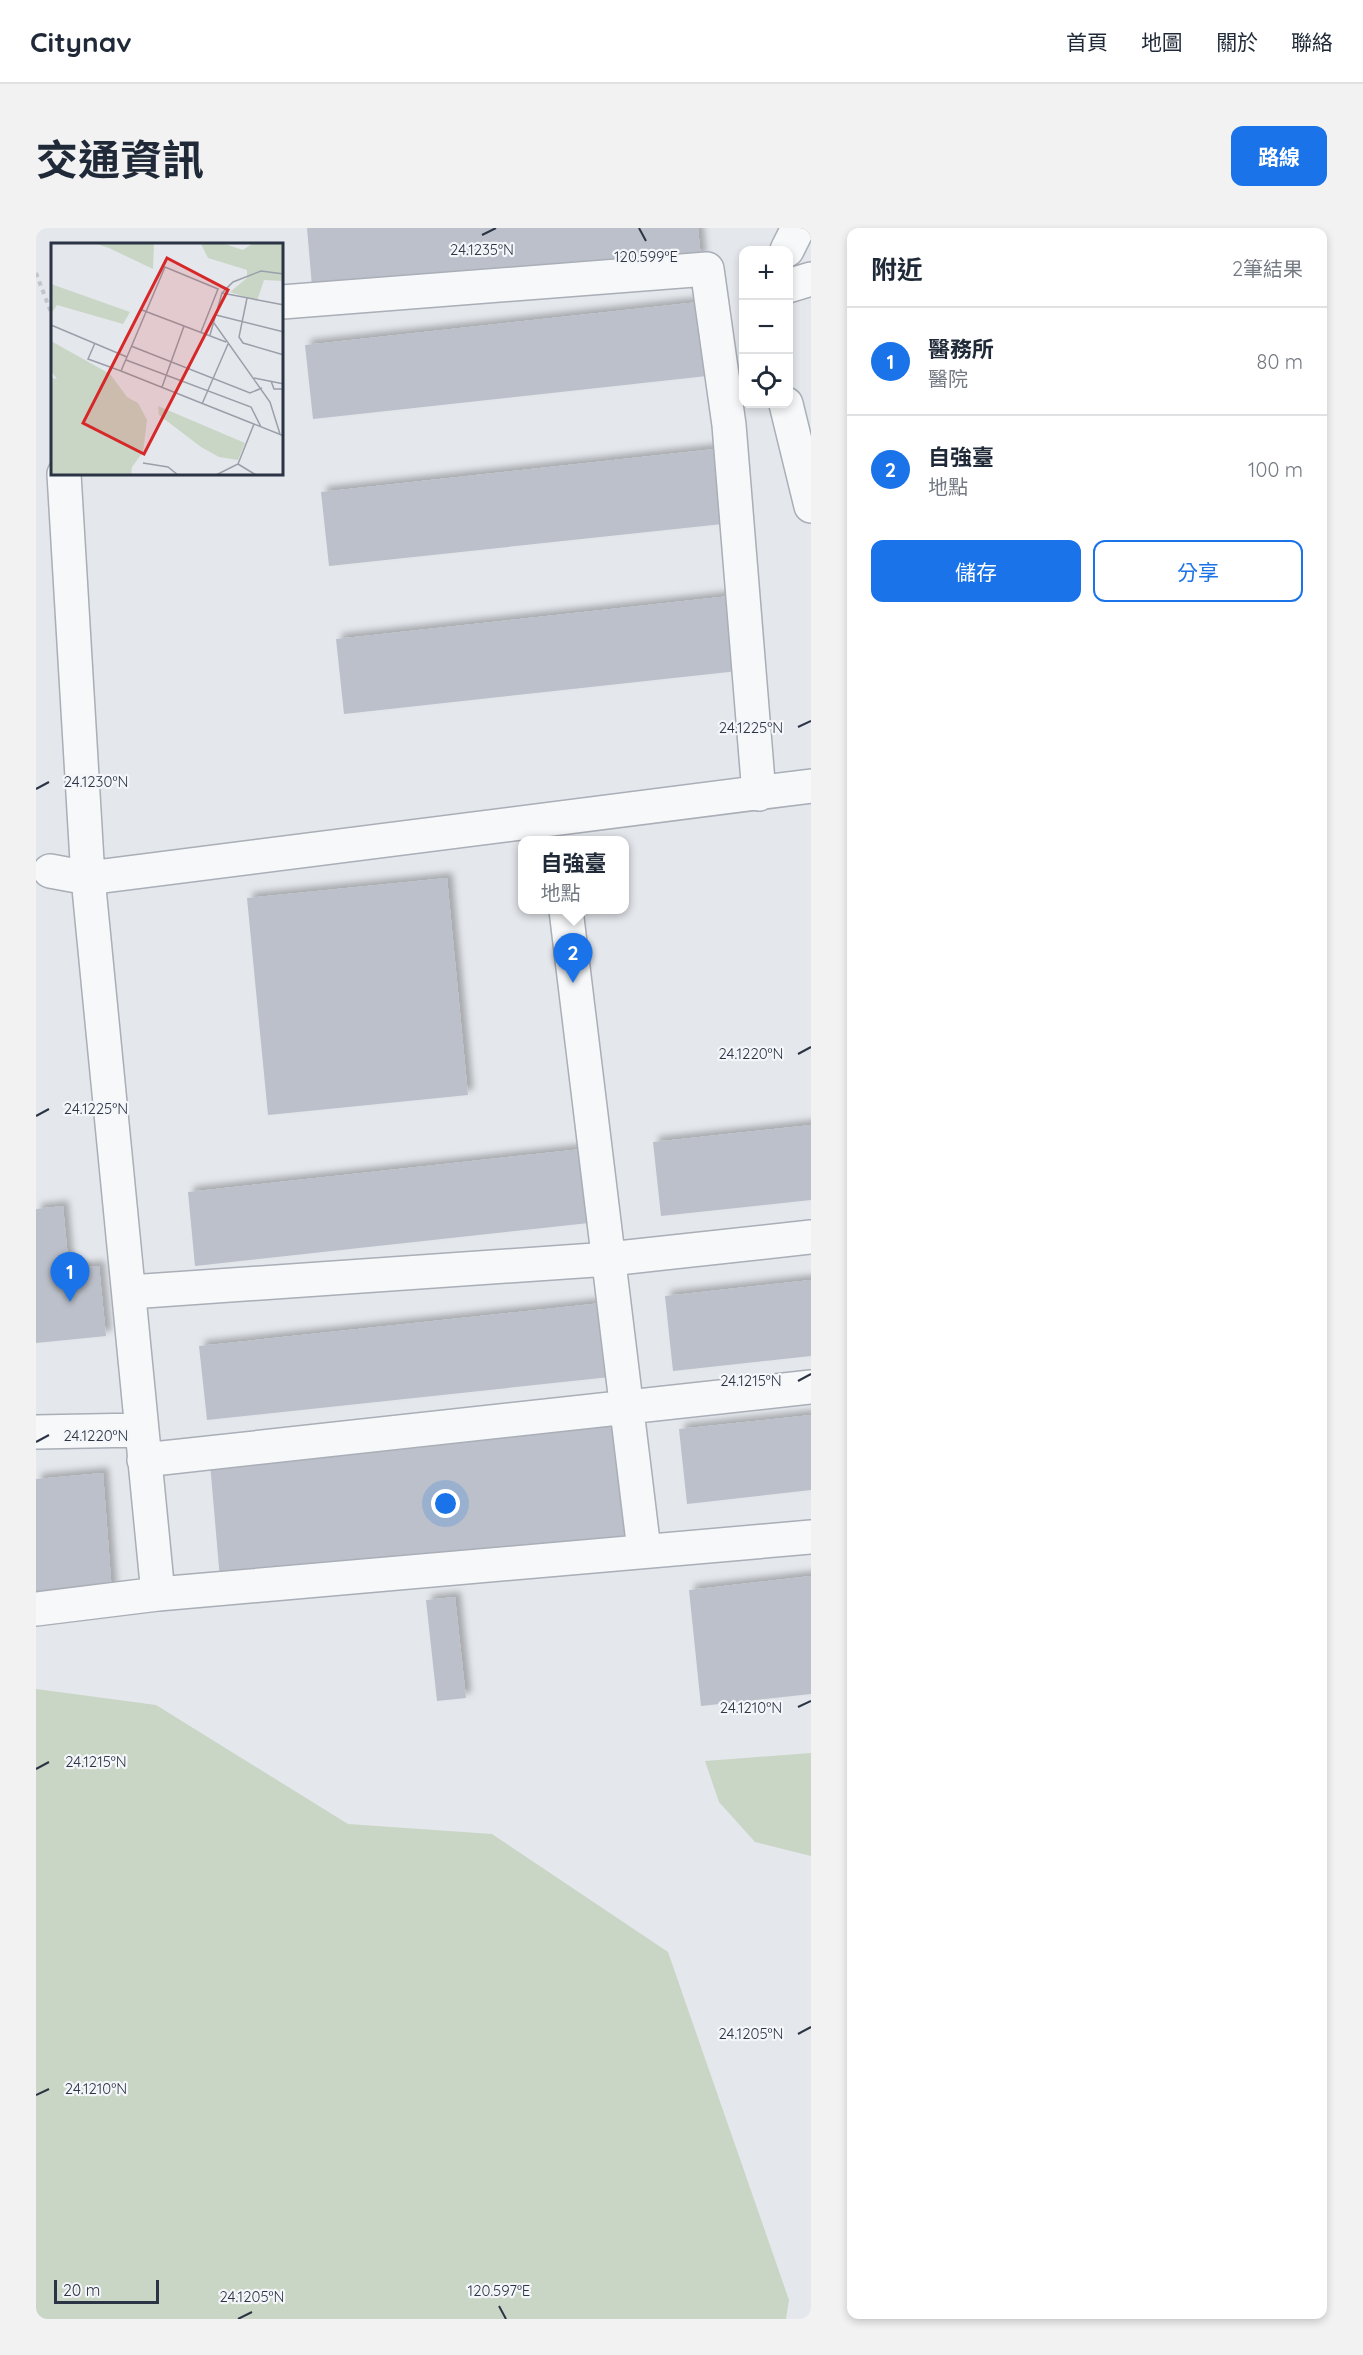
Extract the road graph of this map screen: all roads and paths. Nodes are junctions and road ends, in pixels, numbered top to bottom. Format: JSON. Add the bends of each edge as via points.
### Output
{"nodes":[{"id":1,"x":798,"y":228,"type":"edge"},
{"id":2,"x":789,"y":246,"type":"edge"},
{"id":3,"x":36,"y":273,"type":"edge"},
{"id":4,"x":811,"y":279,"type":"edge"},
{"id":5,"x":793,"y":285,"type":"edge"},
{"id":6,"x":284,"y":302,"type":"edge"},
{"id":7,"x":51,"y":312,"type":"edge"},
{"id":8,"x":787,"y":408,"type":"edge"},
{"id":9,"x":64,"y":476,"type":"edge"},
{"id":10,"x":811,"y":506,"type":"edge"},
{"id":11,"x":811,"y":786,"type":"edge"},
{"id":12,"x":759,"y":794,"type":"junction"},
{"id":13,"x":557,"y":829,"type":"edge"},
{"id":14,"x":50,"y":871,"type":"dead end"},
{"id":15,"x":88,"y":878,"type":"junction"},
{"id":16,"x":567,"y":914,"type":"edge"},
{"id":17,"x":811,"y":1236,"type":"edge"},
{"id":18,"x":609,"y":1259,"type":"junction"},
{"id":19,"x":130,"y":1292,"type":"junction"},
{"id":20,"x":811,"y":1387,"type":"edge"},
{"id":21,"x":627,"y":1406,"type":"junction"},
{"id":22,"x":36,"y":1432,"type":"edge"},
{"id":23,"x":142,"y":1445,"type":"junction"},
{"id":24,"x":811,"y":1537,"type":"edge"},
{"id":25,"x":645,"y":1550,"type":"junction"},
{"id":26,"x":158,"y":1594,"type":"junction"},
{"id":27,"x":36,"y":1609,"type":"edge"}],
"edges":[{"from":1,"to":2,"type":"lane"},
{"from":3,"to":7,"type":"path"},
{"from":4,"to":5,"type":"lane"},
{"from":6,"to":12,"type":"lane","via":[[707,269],[729,425]]},
{"from":8,"to":10,"type":"lane"},
{"from":9,"to":15,"type":"lane"},
{"from":11,"to":12,"type":"lane"},
{"from":12,"to":13,"type":"lane"},
{"from":13,"to":15,"type":"lane"},
{"from":14,"to":15,"type":"lane"},
{"from":15,"to":19,"type":"lane"},
{"from":16,"to":18,"type":"lane"},
{"from":17,"to":18,"type":"lane"},
{"from":18,"to":19,"type":"lane"},
{"from":18,"to":21,"type":"lane"},
{"from":19,"to":23,"type":"lane"},
{"from":20,"to":21,"type":"lane"},
{"from":21,"to":23,"type":"lane"},
{"from":21,"to":25,"type":"lane"},
{"from":22,"to":23,"type":"lane"},
{"from":23,"to":26,"type":"lane"},
{"from":24,"to":25,"type":"lane"},
{"from":25,"to":26,"type":"lane"},
{"from":26,"to":27,"type":"lane"}]}
